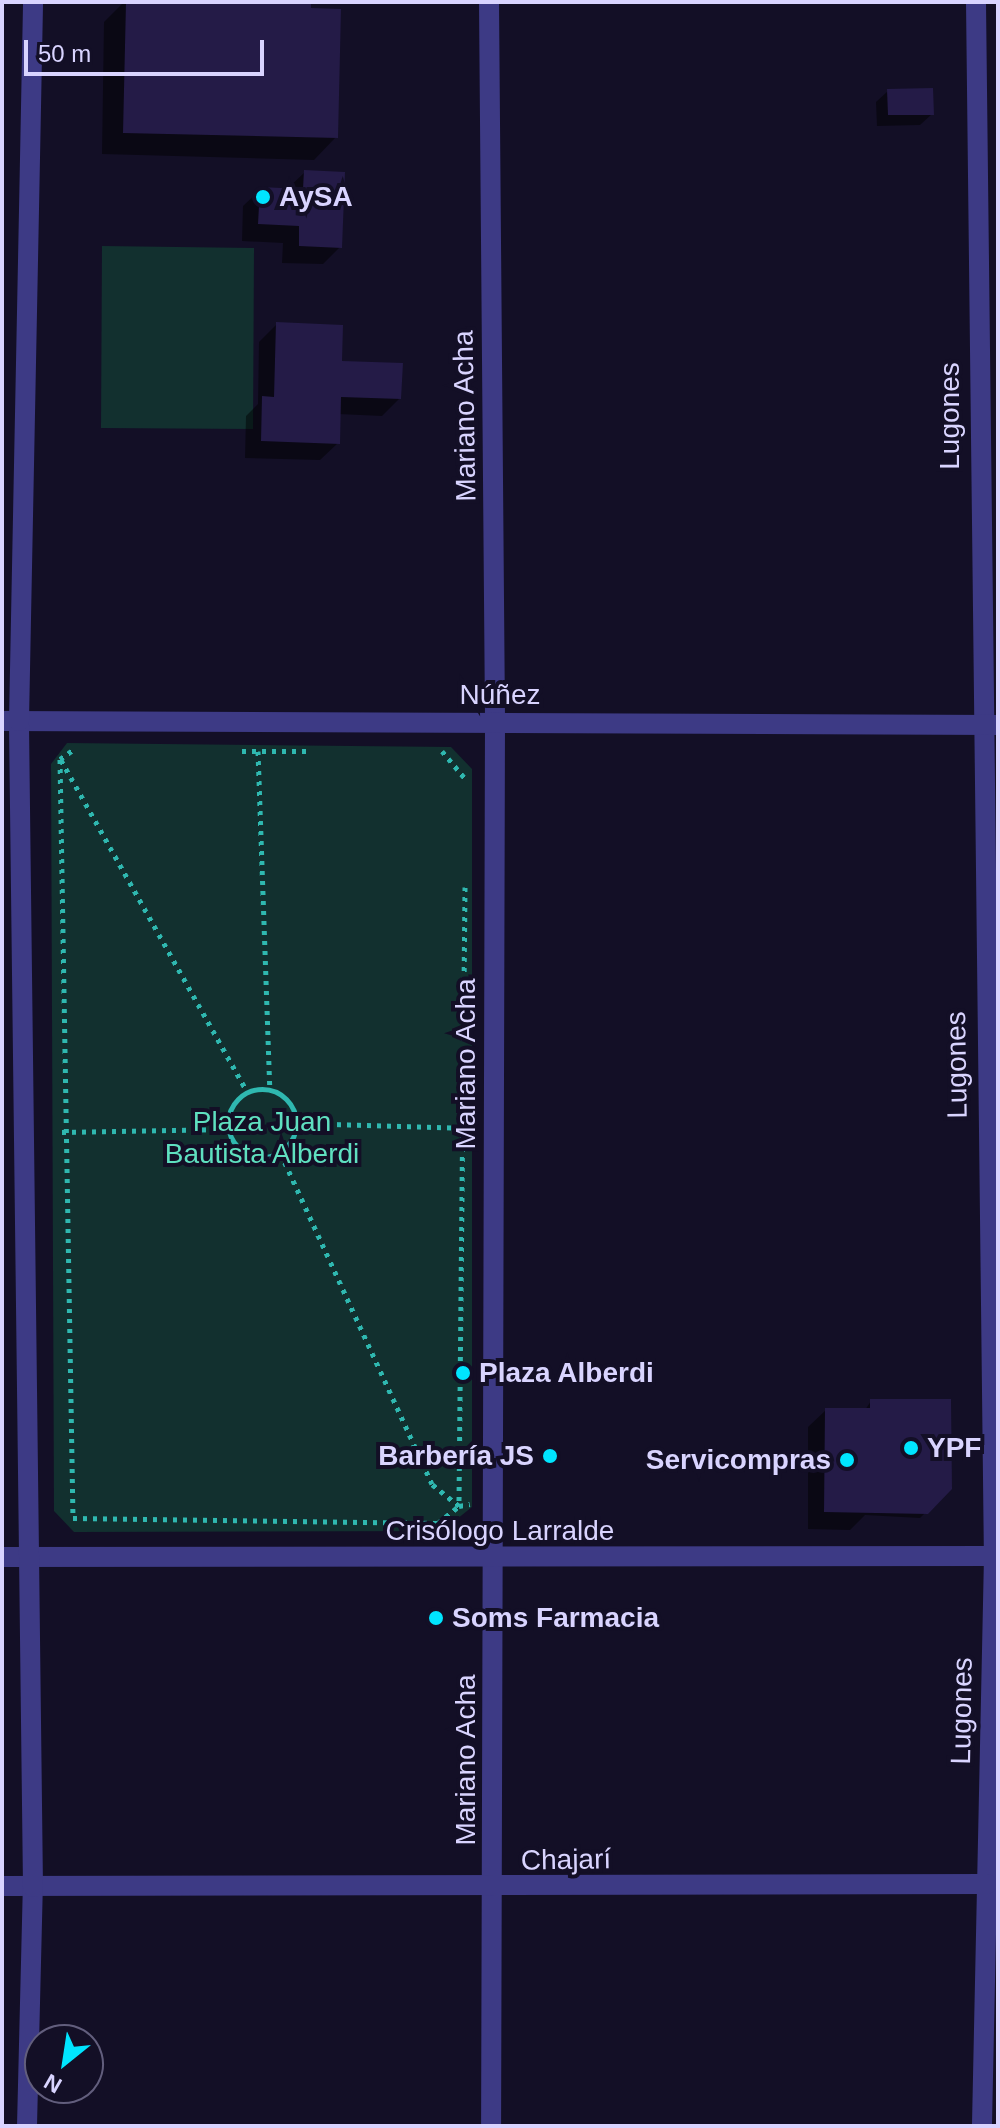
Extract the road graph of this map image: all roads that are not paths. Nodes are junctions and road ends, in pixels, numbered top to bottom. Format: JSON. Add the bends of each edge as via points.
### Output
{"nodes":[{"id":1,"x":33,"y":2,"type":"edge"},
{"id":2,"x":489,"y":2,"type":"edge"},
{"id":3,"x":976,"y":2,"type":"edge"},
{"id":4,"x":11,"y":721,"type":"edge"},
{"id":5,"x":495,"y":722,"type":"junction"},
{"id":6,"x":989,"y":724,"type":"edge"},
{"id":7,"x":996,"y":1556,"type":"edge"},
{"id":8,"x":2,"y":1557,"type":"edge"},
{"id":9,"x":28,"y":1557,"type":"junction"},
{"id":10,"x":495,"y":1559,"type":"junction"},
{"id":11,"x":987,"y":1884,"type":"junction"},
{"id":12,"x":2,"y":1886,"type":"edge"},
{"id":13,"x":33,"y":1887,"type":"junction"},
{"id":14,"x":493,"y":1889,"type":"junction"},
{"id":15,"x":27,"y":2126,"type":"edge"},
{"id":16,"x":491,"y":2126,"type":"edge"},
{"id":17,"x":982,"y":2126,"type":"edge"}],
"edges":[{"from":1,"to":4,"type":"street"},
{"from":2,"to":5,"type":"street","name":"Mariano Acha"},
{"from":3,"to":6,"type":"street","name":"Lugones"},
{"from":4,"to":5,"type":"street","name":"Núñez"},
{"from":4,"to":9,"type":"street"},
{"from":5,"to":6,"type":"street","name":"Núñez"},
{"from":5,"to":10,"type":"street","name":"Mariano Acha"},
{"from":6,"to":7,"type":"street","name":"Lugones"},
{"from":7,"to":10,"type":"street","name":"Crisólogo Larralde"},
{"from":7,"to":11,"type":"street","name":"Lugones"},
{"from":8,"to":9,"type":"street","name":"Crisólogo Larralde"},
{"from":9,"to":10,"type":"street","name":"Crisólogo Larralde"},
{"from":9,"to":13,"type":"street"},
{"from":10,"to":14,"type":"street","name":"Mariano Acha"},
{"from":11,"to":14,"type":"street","name":"Chajarí"},
{"from":11,"to":17,"type":"street","name":"Lugones"},
{"from":12,"to":13,"type":"street","name":"Chajarí"},
{"from":13,"to":14,"type":"street","name":"Chajarí"},
{"from":13,"to":15,"type":"street"},
{"from":14,"to":16,"type":"street","name":"Mariano Acha"}]}
